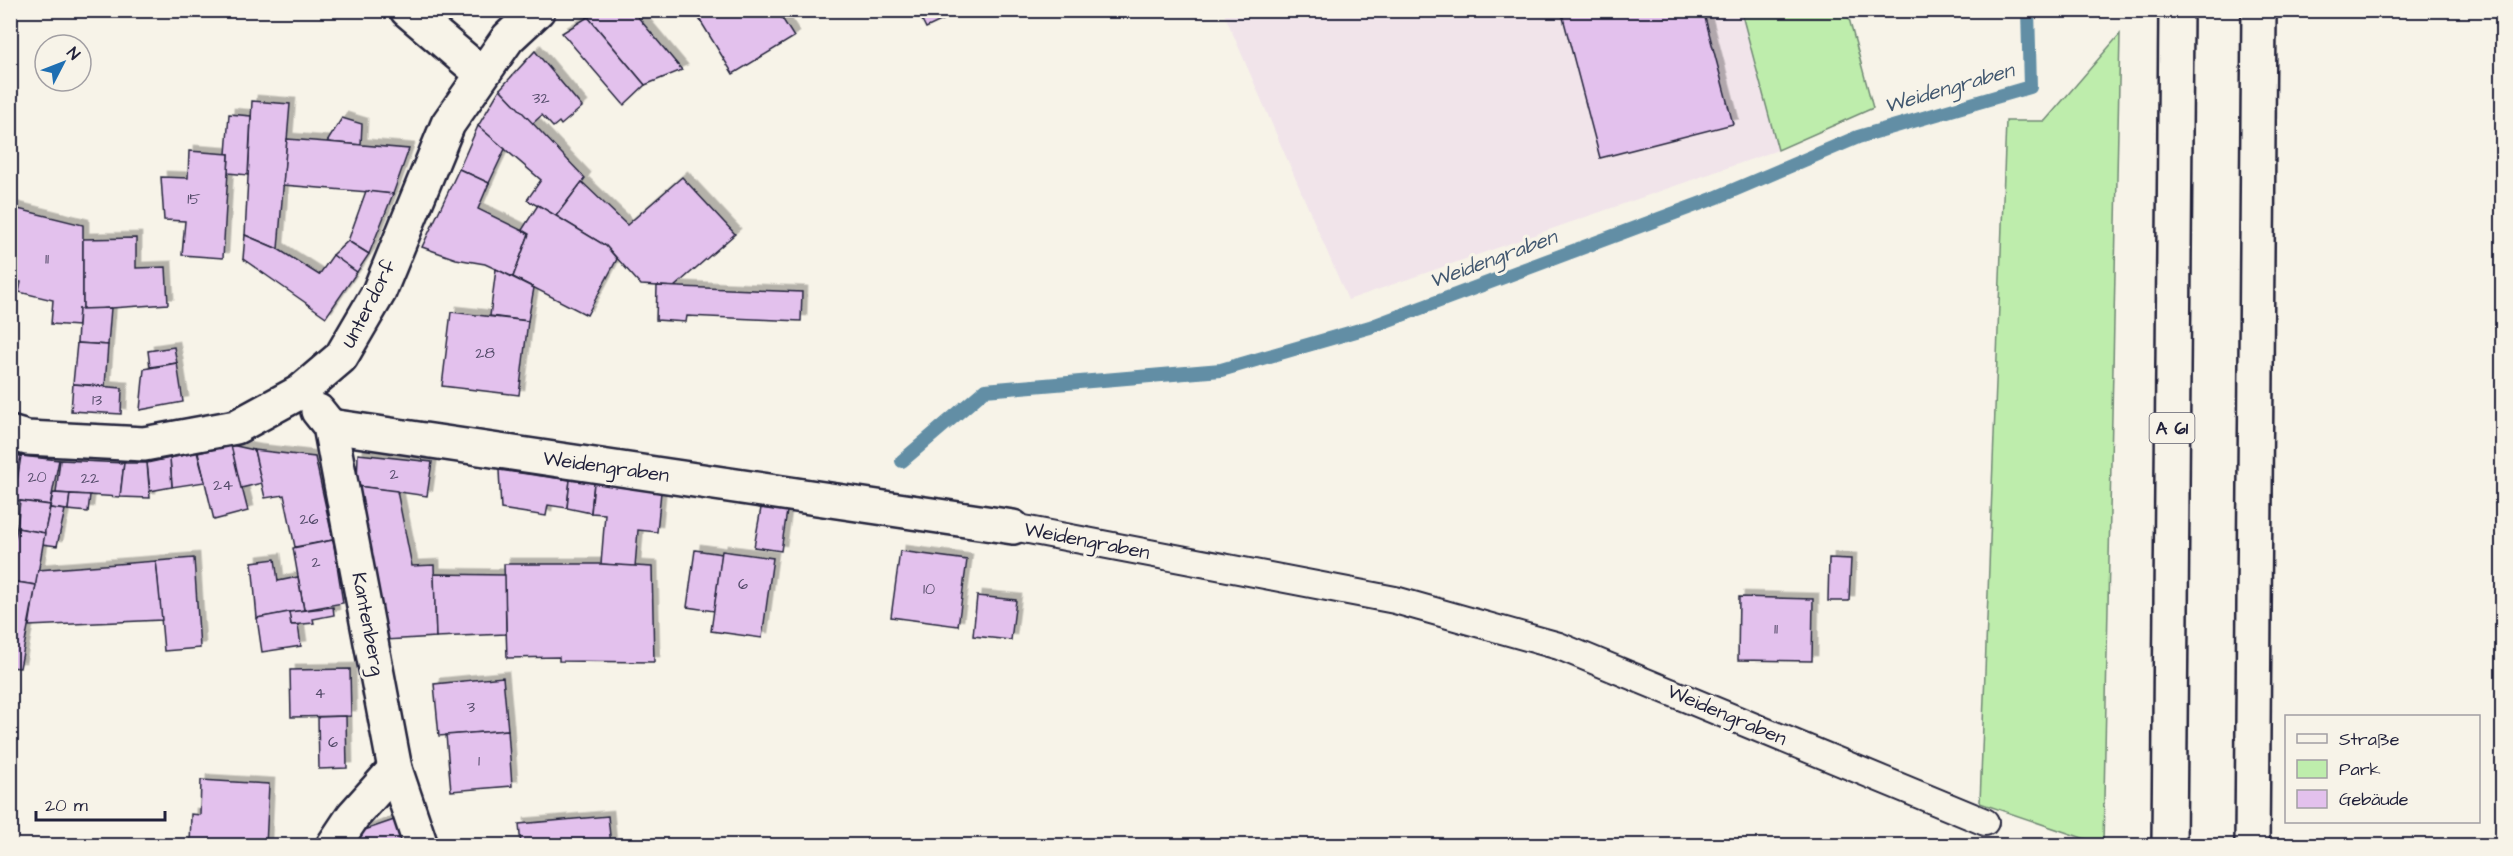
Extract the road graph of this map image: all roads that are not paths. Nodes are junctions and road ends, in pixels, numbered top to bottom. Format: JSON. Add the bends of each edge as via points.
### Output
{"nodes":[{"id":1,"x":407,"y":10,"type":"edge"},
{"id":2,"x":538,"y":10,"type":"edge"},
{"id":3,"x":2176,"y":10,"type":"edge"},
{"id":4,"x":2259,"y":10,"type":"edge"},
{"id":5,"x":482,"y":74,"type":"junction"},
{"id":6,"x":300,"y":392,"type":"junction"},
{"id":7,"x":330,"y":426,"type":"junction"},
{"id":8,"x":10,"y":433,"type":"edge"},
{"id":9,"x":1013,"y":527,"type":"joint"},
{"id":10,"x":395,"y":769,"type":"junction"},
{"id":11,"x":1984,"y":822,"type":"dead end"},
{"id":12,"x":333,"y":846,"type":"edge"},
{"id":13,"x":421,"y":846,"type":"edge"},
{"id":14,"x":2169,"y":846,"type":"edge"},
{"id":15,"x":2252,"y":846,"type":"edge"}],
"edges":[{"from":1,"to":5,"type":"main road"},
{"from":2,"to":5,"type":"main road","name":"Unterdorf","via":[[508,38]]},
{"from":3,"to":14,"type":"main road","number":"A 61"},
{"from":4,"to":15,"type":"main road"},
{"from":5,"to":6,"type":"main road","name":"Unterdorf","via":[[448,124],[379,292],[341,357]]},
{"from":6,"to":7,"type":"main road"},
{"from":6,"to":8,"type":"main road","name":"Unterdorf","via":[[236,427],[144,444],[27,438]]},
{"from":7,"to":9,"type":"main road","name":"Weidengraben"},
{"from":7,"to":10,"type":"main road","name":"Kantenberg"},
{"from":9,"to":11,"type":"lane","name":"Weidengraben","via":[[1395,600],[1559,646]]},
{"from":10,"to":12,"type":"main road","via":[[353,816]]},
{"from":10,"to":13,"type":"main road","name":"Kantenberg"}]}
